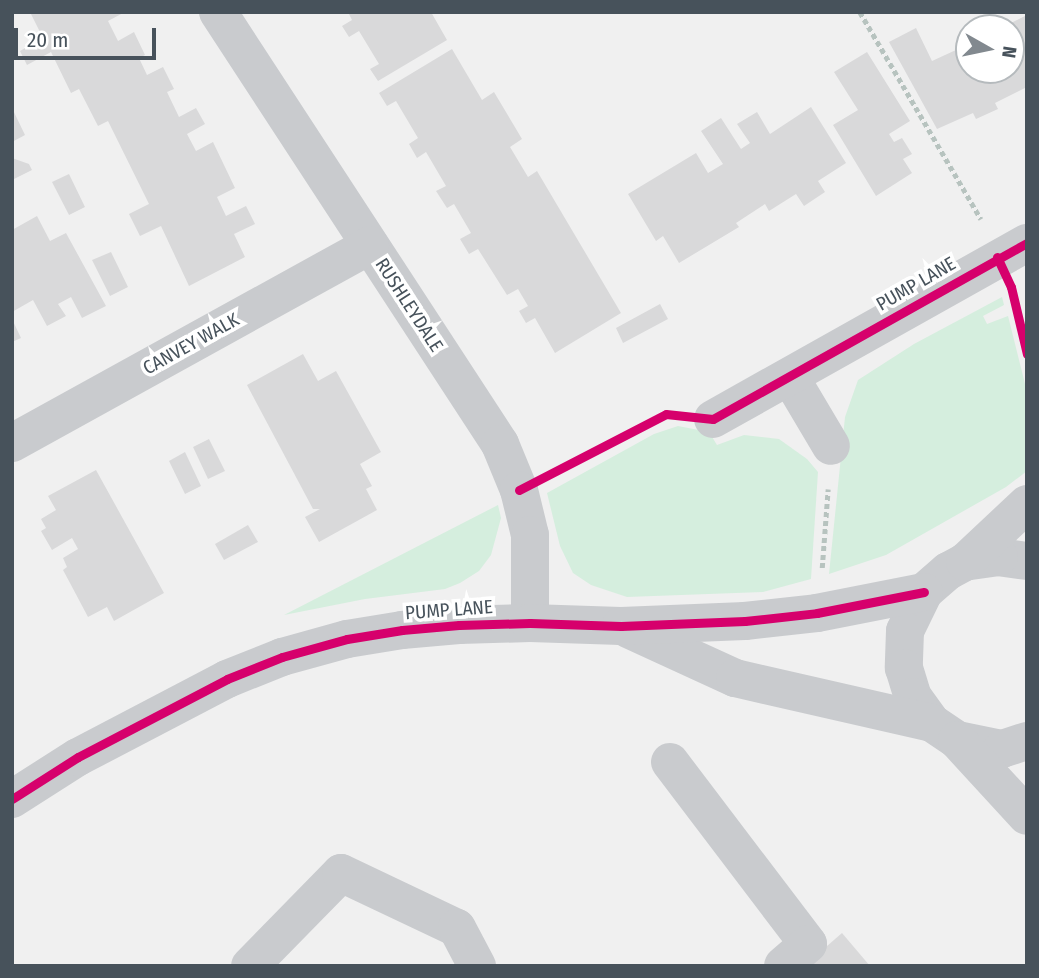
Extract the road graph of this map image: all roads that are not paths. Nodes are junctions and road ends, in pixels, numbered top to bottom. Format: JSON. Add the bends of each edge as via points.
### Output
{"nodes":[{"id":1,"x":218,"y":12,"type":"edge"},
{"id":2,"x":1027,"y":243,"type":"edge"},
{"id":3,"x":370,"y":245,"type":"junction"},
{"id":4,"x":790,"y":377,"type":"junction"},
{"id":5,"x":713,"y":419,"type":"dead end"},
{"id":6,"x":12,"y":443,"type":"edge"},
{"id":7,"x":831,"y":446,"type":"road end"},
{"id":8,"x":1027,"y":504,"type":"edge"},
{"id":9,"x":1027,"y":561,"type":"edge"},
{"id":10,"x":965,"y":562,"type":"junction"},
{"id":11,"x":924,"y":592,"type":"junction"},
{"id":12,"x":530,"y":623,"type":"junction"},
{"id":13,"x":621,"y":626,"type":"junction"},
{"id":14,"x":945,"y":731,"type":"junction"},
{"id":15,"x":1027,"y":741,"type":"edge"},
{"id":16,"x":670,"y":762,"type":"dead end"},
{"id":17,"x":12,"y":799,"type":"edge"},
{"id":18,"x":1027,"y":816,"type":"edge"},
{"id":19,"x":250,"y":966,"type":"edge"},
{"id":20,"x":477,"y":966,"type":"edge"},
{"id":21,"x":783,"y":966,"type":"edge"}],
"edges":[{"from":1,"to":3,"type":"street","name":"RUSHLEYDALE"},
{"from":2,"to":4,"type":"street","name":"PUMP LANE"},
{"from":3,"to":6,"type":"street","name":"CANVEY WALK"},
{"from":3,"to":12,"type":"street","name":"RUSHLEYDALE","via":[[500,444],[510,467],[530,535]]},
{"from":4,"to":5,"type":"street","name":"PUMP LANE"},
{"from":4,"to":7,"type":"street"},
{"from":8,"to":10,"type":"street","name":"PUMP LANE"},
{"from":9,"to":10,"type":"street","name":"PUMP LANE","via":[[999,556]]},
{"from":10,"to":11,"type":"street","name":"PUMP LANE"},
{"from":11,"to":13,"type":"street","name":"PUMP LANE","via":[[745,621]]},
{"from":11,"to":14,"type":"street","name":"PUMP LANE","via":[[905,631],[904,668],[913,697]]},
{"from":12,"to":13,"type":"street","name":"PUMP LANE"},
{"from":12,"to":17,"type":"street","name":"PUMP LANE","via":[[402,630],[282,657],[175,705]]},
{"from":13,"to":14,"type":"street","name":"PUMP LANE","via":[[735,678]]},
{"from":14,"to":15,"type":"street","name":"PUMP LANE","via":[[1002,749]]},
{"from":14,"to":18,"type":"street"},
{"from":16,"to":21,"type":"street","via":[[808,944]]},
{"from":19,"to":20,"type":"street","via":[[341,873],[457,928]]}]}
